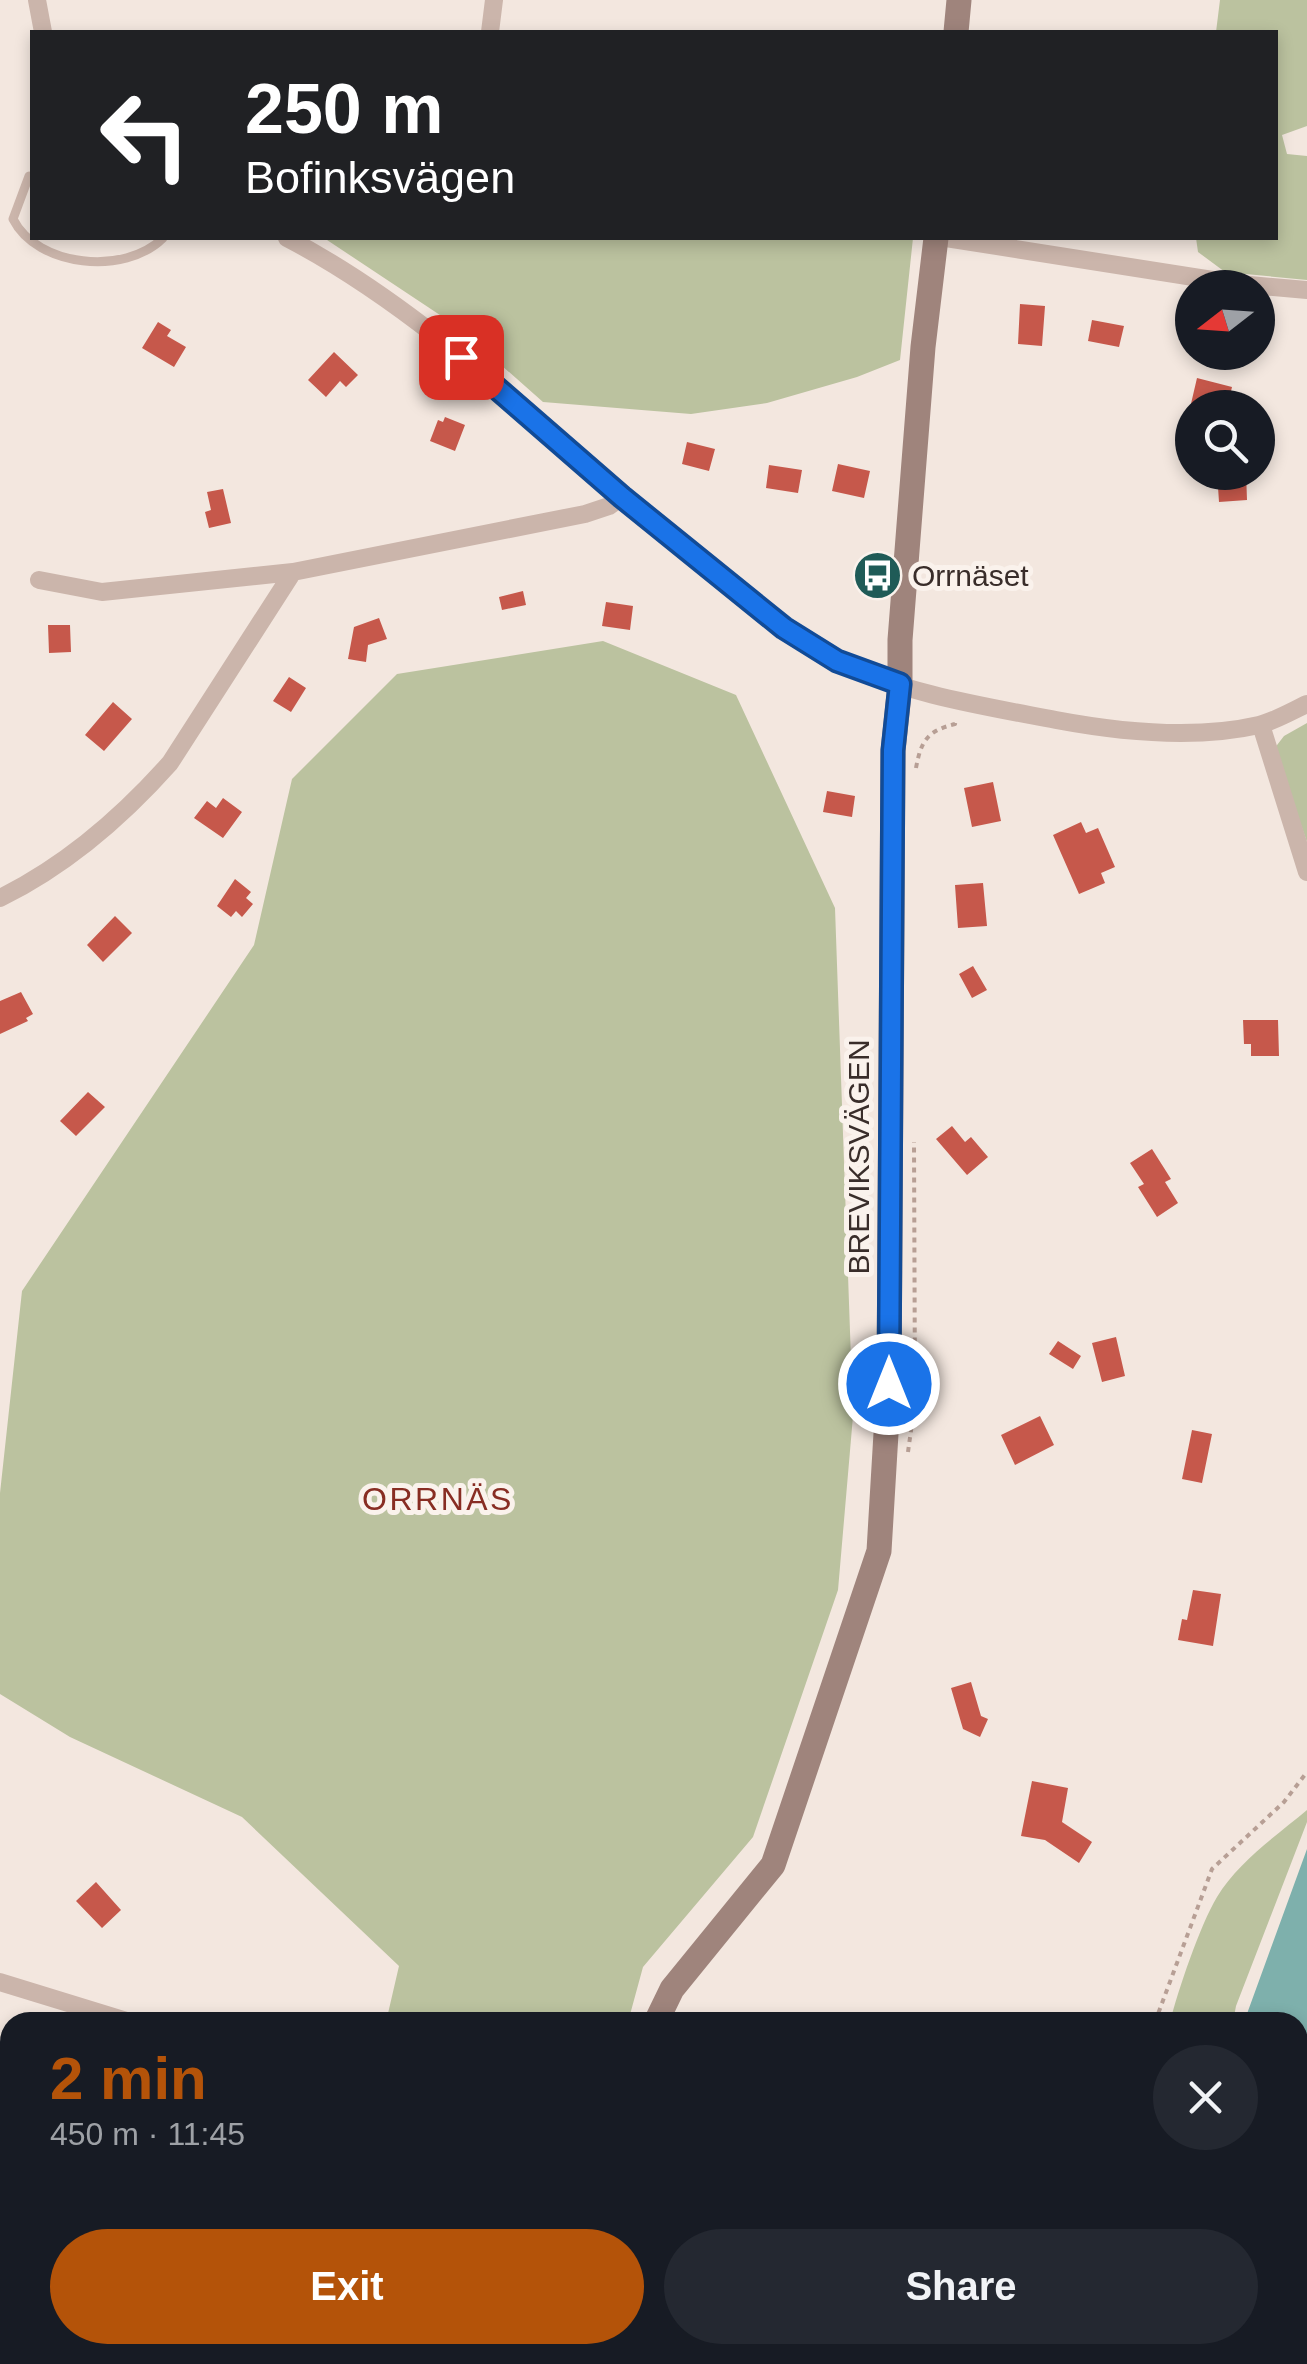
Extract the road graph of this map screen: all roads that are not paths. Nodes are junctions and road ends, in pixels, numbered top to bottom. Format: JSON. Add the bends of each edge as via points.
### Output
{"nodes":[{"id":1,"x":37,"y":0,"type":"edge"},
{"id":2,"x":494,"y":0,"type":"edge"},
{"id":3,"x":959,"y":0,"type":"edge"},
{"id":4,"x":42,"y":30,"type":"edge"},
{"id":5,"x":490,"y":30,"type":"edge"},
{"id":6,"x":956,"y":30,"type":"edge"},
{"id":7,"x":29,"y":176,"type":"dead end"},
{"id":8,"x":159,"y":240,"type":"edge"},
{"id":9,"x":290,"y":240,"type":"edge"},
{"id":10,"x":936,"y":240,"type":"edge"},
{"id":11,"x":959,"y":240,"type":"edge"},
{"id":12,"x":1307,"y":290,"type":"edge"},
{"id":13,"x":622,"y":497,"type":"junction"},
{"id":14,"x":293,"y":572,"type":"junction"},
{"id":15,"x":39,"y":580,"type":"dead end"},
{"id":16,"x":900,"y":684,"type":"junction"},
{"id":17,"x":1307,"y":704,"type":"edge"},
{"id":18,"x":1261,"y":725,"type":"junction"},
{"id":19,"x":1307,"y":872,"type":"edge"},
{"id":20,"x":0,"y":898,"type":"edge"},
{"id":21,"x":0,"y":1982,"type":"edge"},
{"id":22,"x":98,"y":2012,"type":"edge"},
{"id":23,"x":661,"y":2012,"type":"edge"}],
"edges":[{"from":1,"to":4,"type":"street"},
{"from":2,"to":5,"type":"street"},
{"from":3,"to":6,"type":"main road"},
{"from":7,"to":8,"type":"lane","via":[[13,219],[21,236],[56,256],[118,260]]},
{"from":9,"to":13,"type":"street","via":[[424,327]]},
{"from":10,"to":16,"type":"main road","name":"BREVIKSVÄGEN","via":[[922,347]]},
{"from":11,"to":12,"type":"street"},
{"from":13,"to":14,"type":"street","via":[[585,514]]},
{"from":13,"to":16,"type":"street","via":[[784,628],[837,661]]},
{"from":14,"to":15,"type":"street","via":[[102,592]]},
{"from":14,"to":20,"type":"street","via":[[148,788],[74,853]]},
{"from":16,"to":18,"type":"street","via":[[1108,730],[1208,732]]},
{"from":16,"to":23,"type":"main road","name":"BREVIKSVÄGEN","via":[[893,750],[889,1384],[879,1551],[773,1865],[672,1989]]},
{"from":17,"to":18,"type":"street"},
{"from":18,"to":19,"type":"street"},
{"from":21,"to":22,"type":"street"}]}
